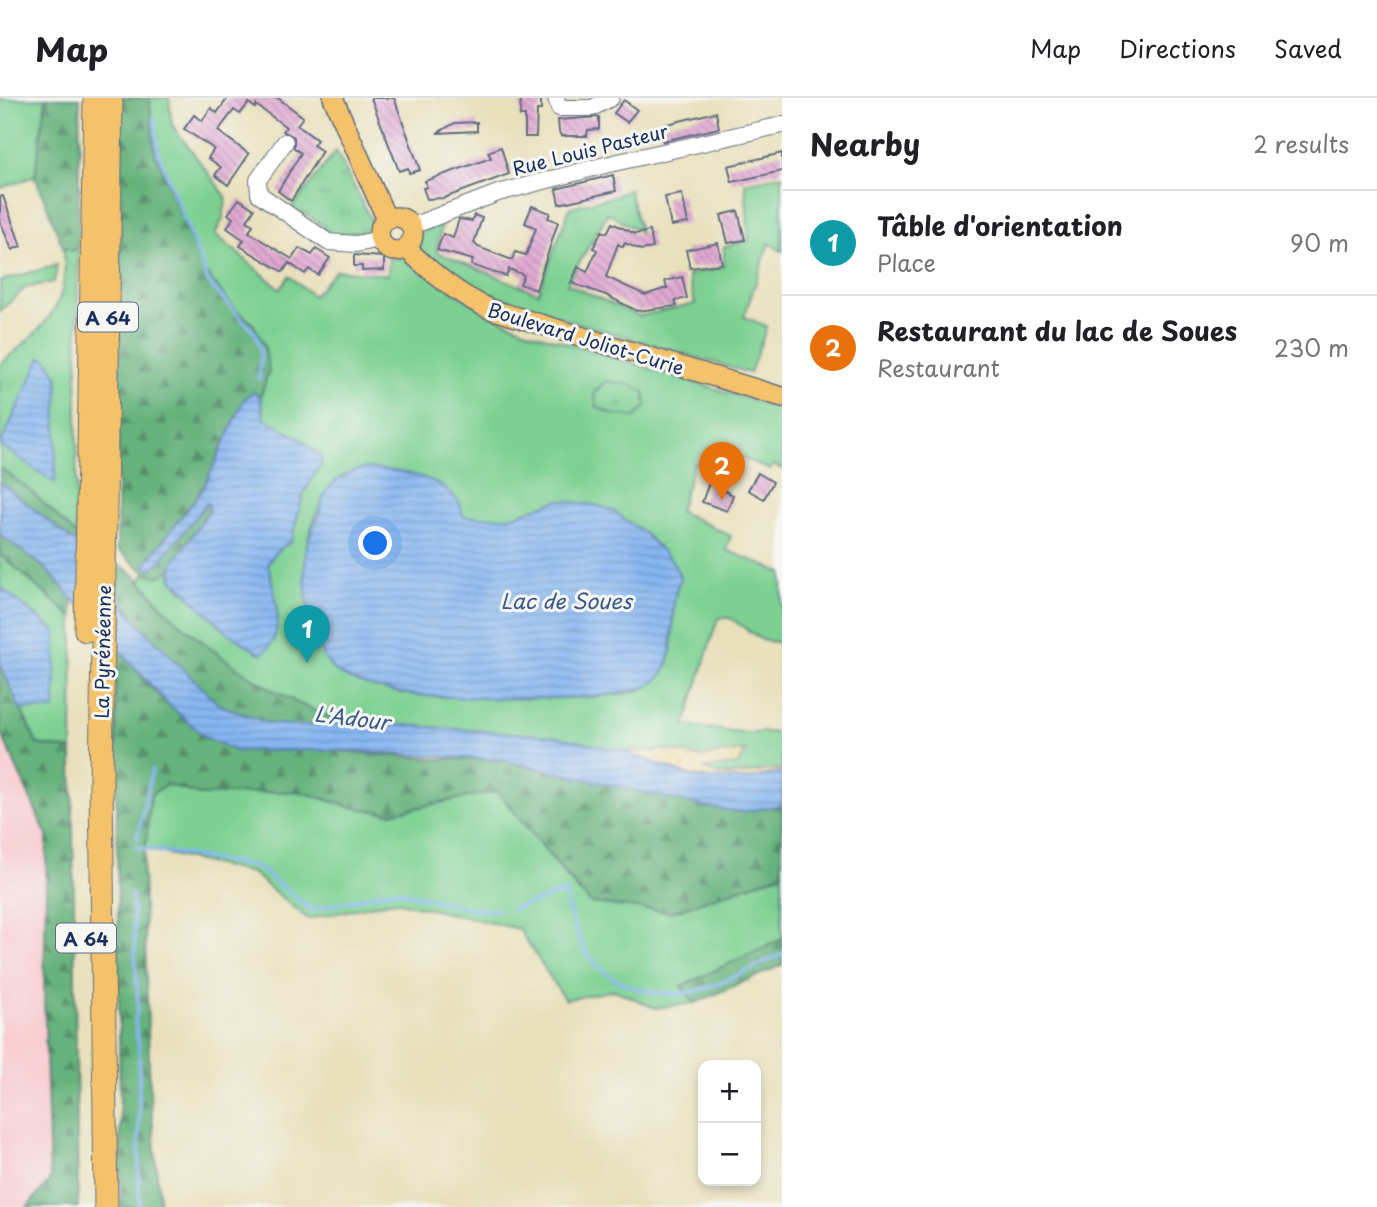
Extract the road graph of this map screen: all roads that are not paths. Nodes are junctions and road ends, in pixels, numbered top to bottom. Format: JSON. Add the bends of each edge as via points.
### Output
{"nodes":[{"id":1,"x":96,"y":98,"type":"edge"},
{"id":2,"x":111,"y":98,"type":"edge"},
{"id":3,"x":333,"y":98,"type":"edge"},
{"id":4,"x":556,"y":98,"type":"edge"},
{"id":5,"x":611,"y":98,"type":"edge"},
{"id":6,"x":782,"y":125,"type":"edge"},
{"id":7,"x":285,"y":142,"type":"dead end"},
{"id":8,"x":387,"y":220,"type":"junction"},
{"id":9,"x":412,"y":226,"type":"junction"},
{"id":10,"x":380,"y":239,"type":"junction"},
{"id":11,"x":406,"y":248,"type":"junction"},
{"id":12,"x":782,"y":397,"type":"edge"},
{"id":13,"x":96,"y":531,"type":"junction"},
{"id":14,"x":94,"y":670,"type":"junction"},
{"id":15,"x":90,"y":1207,"type":"edge"},
{"id":16,"x":106,"y":1207,"type":"edge"}],
"edges":[{"from":1,"to":13,"type":"highway","name":"La Pyrénéenne","number":"A 64"},
{"from":2,"to":13,"type":"highway","name":"La Pyrénéenne","number":"A 64"},
{"from":3,"to":8,"type":"main road"},
{"from":4,"to":5,"type":"street","via":[[559,108],[592,108]]},
{"from":6,"to":9,"type":"street","name":"Rue Louis Pasteur","via":[[498,193]]},
{"from":7,"to":10,"type":"street","via":[[258,180],[259,194],[328,242],[356,244]]},
{"from":8,"to":9,"type":"main road","via":[[402,218]]},
{"from":8,"to":10,"type":"main road"},
{"from":9,"to":11,"type":"main road","via":[[413,236]]},
{"from":10,"to":11,"type":"main road","name":"Boulevard Joliot-Curie","via":[[391,250]]},
{"from":11,"to":12,"type":"main road","name":"Boulevard Joliot-Curie","via":[[432,272],[490,309]]},
{"from":13,"to":14,"type":"highway","name":"La Pyrénéenne","number":"A 64"},
{"from":14,"to":15,"type":"highway","name":"La Pyrénéenne","number":"A 64"},
{"from":14,"to":16,"type":"highway","name":"La Pyrénéenne","number":"A 64"}]}
